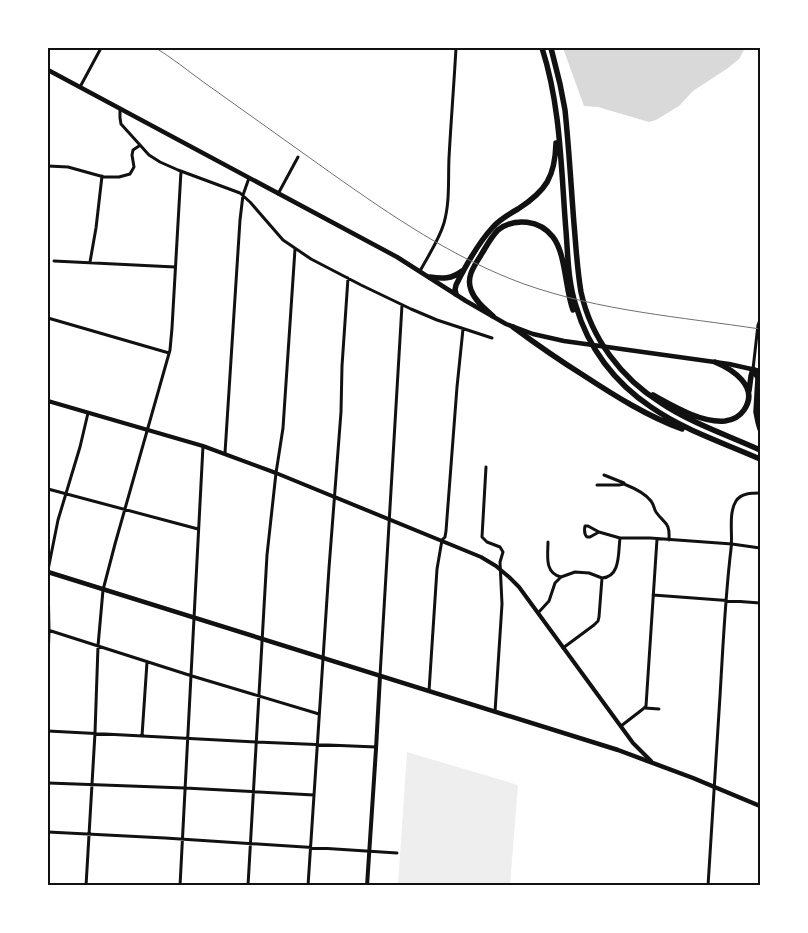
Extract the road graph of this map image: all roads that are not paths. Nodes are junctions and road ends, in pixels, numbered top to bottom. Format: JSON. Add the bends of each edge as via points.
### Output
{"nodes":[{"id":1,"x":100,"y":48,"type":"edge"},
{"id":2,"x":456,"y":48,"type":"edge"},
{"id":3,"x":542,"y":48,"type":"edge"},
{"id":4,"x":551,"y":48,"type":"edge"},
{"id":5,"x":48,"y":70,"type":"edge"},
{"id":6,"x":80,"y":87,"type":"junction"},
{"id":7,"x":120,"y":109,"type":"junction"},
{"id":8,"x":556,"y":113,"type":"junction"},
{"id":9,"x":140,"y":145,"type":"junction"},
{"id":10,"x":298,"y":157,"type":"dead end"},
{"id":11,"x":48,"y":166,"type":"edge"},
{"id":12,"x":181,"y":171,"type":"junction"},
{"id":13,"x":102,"y":176,"type":"junction"},
{"id":14,"x":249,"y":178,"type":"junction"},
{"id":15,"x":278,"y":194,"type":"junction"},
{"id":16,"x":243,"y":195,"type":"junction"},
{"id":17,"x":295,"y":248,"type":"junction"},
{"id":18,"x":476,"y":257,"type":"junction"},
{"id":19,"x":54,"y":261,"type":"dead end"},
{"id":20,"x":90,"y":262,"type":"junction"},
{"id":21,"x":469,"y":266,"type":"junction"},
{"id":22,"x":176,"y":267,"type":"junction"},
{"id":23,"x":420,"y":271,"type":"junction"},
{"id":24,"x":430,"y":277,"type":"junction"},
{"id":25,"x":348,"y":278,"type":"junction"},
{"id":26,"x":570,"y":292,"type":"junction"},
{"id":27,"x":456,"y":294,"type":"junction"},
{"id":28,"x":402,"y":306,"type":"junction"},
{"id":29,"x":493,"y":316,"type":"junction"},
{"id":30,"x":48,"y":318,"type":"edge"},
{"id":31,"x":760,"y":320,"type":"edge"},
{"id":32,"x":513,"y":327,"type":"junction"},
{"id":33,"x":463,"y":328,"type":"junction"},
{"id":34,"x":492,"y":338,"type":"dead end"},
{"id":35,"x":169,"y":353,"type":"junction"},
{"id":36,"x":715,"y":362,"type":"junction"},
{"id":37,"x":753,"y":369,"type":"junction"},
{"id":38,"x":760,"y":371,"type":"edge"},
{"id":39,"x":637,"y":386,"type":"junction"},
{"id":40,"x":760,"y":396,"type":"edge"},
{"id":41,"x":749,"y":398,"type":"junction"},
{"id":42,"x":48,"y":401,"type":"edge"},
{"id":43,"x":756,"y":408,"type":"junction"},
{"id":44,"x":88,"y":413,"type":"junction"},
{"id":45,"x":147,"y":429,"type":"junction"},
{"id":46,"x":760,"y":429,"type":"edge"},
{"id":47,"x":710,"y":438,"type":"junction"},
{"id":48,"x":203,"y":446,"type":"junction"},
{"id":49,"x":760,"y":450,"type":"edge"},
{"id":50,"x":225,"y":454,"type":"junction"},
{"id":51,"x":760,"y":459,"type":"edge"},
{"id":52,"x":486,"y":467,"type":"dead end"},
{"id":53,"x":276,"y":474,"type":"junction"},
{"id":54,"x":604,"y":475,"type":"dead end"},
{"id":55,"x":624,"y":484,"type":"junction"},
{"id":56,"x":597,"y":485,"type":"dead end"},
{"id":57,"x":48,"y":489,"type":"edge"},
{"id":58,"x":66,"y":494,"type":"junction"},
{"id":59,"x":760,"y":494,"type":"edge"},
{"id":60,"x":334,"y":497,"type":"junction"},
{"id":61,"x":124,"y":510,"type":"junction"},
{"id":62,"x":389,"y":519,"type":"junction"},
{"id":63,"x":198,"y":530,"type":"junction"},
{"id":64,"x":600,"y":532,"type":"junction"},
{"id":65,"x":620,"y":538,"type":"junction"},
{"id":66,"x":657,"y":539,"type":"junction"},
{"id":67,"x":442,"y":540,"type":"junction"},
{"id":68,"x":669,"y":540,"type":"junction"},
{"id":69,"x":548,"y":542,"type":"dead end"},
{"id":70,"x":732,"y":544,"type":"junction"},
{"id":71,"x":760,"y":548,"type":"edge"},
{"id":72,"x":501,"y":570,"type":"junction"},
{"id":73,"x":48,"y":571,"type":"edge"},
{"id":74,"x":561,"y":577,"type":"junction"},
{"id":75,"x":48,"y":578,"type":"edge"},
{"id":76,"x":602,"y":578,"type":"junction"},
{"id":77,"x":103,"y":590,"type":"junction"},
{"id":78,"x":653,"y":595,"type":"junction"},
{"id":79,"x":726,"y":601,"type":"junction"},
{"id":80,"x":760,"y":603,"type":"edge"},
{"id":81,"x":538,"y":613,"type":"junction"},
{"id":82,"x":195,"y":618,"type":"junction"},
{"id":83,"x":48,"y":631,"type":"edge"},
{"id":84,"x":262,"y":639,"type":"junction"},
{"id":85,"x":98,"y":646,"type":"junction"},
{"id":86,"x":563,"y":648,"type":"junction"},
{"id":87,"x":323,"y":658,"type":"junction"},
{"id":88,"x":48,"y":660,"type":"edge"},
{"id":89,"x":147,"y":662,"type":"junction"},
{"id":90,"x":192,"y":676,"type":"junction"},
{"id":91,"x":380,"y":676,"type":"junction"},
{"id":92,"x":429,"y":691,"type":"junction"},
{"id":93,"x":259,"y":696,"type":"junction"},
{"id":94,"x":645,"y":708,"type":"junction"},
{"id":95,"x":659,"y":709,"type":"dead end"},
{"id":96,"x":495,"y":712,"type":"junction"},
{"id":97,"x":319,"y":714,"type":"junction"},
{"id":98,"x":621,"y":726,"type":"junction"},
{"id":99,"x":48,"y":730,"type":"edge"},
{"id":100,"x":95,"y":733,"type":"junction"},
{"id":101,"x":142,"y":736,"type":"junction"},
{"id":102,"x":188,"y":738,"type":"junction"},
{"id":103,"x":256,"y":742,"type":"junction"},
{"id":104,"x":318,"y":745,"type":"junction"},
{"id":105,"x":376,"y":747,"type":"junction"},
{"id":106,"x":657,"y":765,"type":"junction"},
{"id":107,"x":48,"y":782,"type":"edge"},
{"id":108,"x":91,"y":784,"type":"junction"},
{"id":109,"x":714,"y":787,"type":"junction"},
{"id":110,"x":185,"y":788,"type":"junction"},
{"id":111,"x":254,"y":792,"type":"junction"},
{"id":112,"x":314,"y":795,"type":"junction"},
{"id":113,"x":760,"y":806,"type":"edge"},
{"id":114,"x":48,"y":832,"type":"edge"},
{"id":115,"x":89,"y":834,"type":"junction"},
{"id":116,"x":182,"y":839,"type":"junction"},
{"id":117,"x":251,"y":844,"type":"junction"},
{"id":118,"x":311,"y":847,"type":"junction"},
{"id":119,"x":369,"y":852,"type":"junction"},
{"id":120,"x":398,"y":853,"type":"dead end"},
{"id":121,"x":86,"y":886,"type":"edge"},
{"id":122,"x":180,"y":886,"type":"edge"},
{"id":123,"x":248,"y":886,"type":"edge"},
{"id":124,"x":308,"y":886,"type":"edge"},
{"id":125,"x":367,"y":886,"type":"edge"},
{"id":126,"x":708,"y":886,"type":"edge"}],
"edges":[{"from":1,"to":6,"type":"street"},
{"from":2,"to":23,"type":"street","via":[[445,220]]},
{"from":3,"to":8,"type":"highway"},
{"from":4,"to":39,"type":"highway","via":[[565,110],[578,270],[585,308],[608,353]]},
{"from":5,"to":6,"type":"main road"},
{"from":6,"to":7,"type":"main road"},
{"from":7,"to":9,"type":"street","via":[[121,124]]},
{"from":7,"to":14,"type":"main road"},
{"from":8,"to":18,"type":"highway","via":[[555,158],[546,184],[535,197],[495,225]]},
{"from":8,"to":26,"type":"highway"},
{"from":9,"to":12,"type":"street","via":[[160,162]]},
{"from":9,"to":13,"type":"street","via":[[133,150],[134,167],[130,174]]},
{"from":10,"to":15,"type":"street"},
{"from":11,"to":13,"type":"street","via":[[68,167]]},
{"from":12,"to":16,"type":"street"},
{"from":12,"to":22,"type":"street"},
{"from":13,"to":20,"type":"street"},
{"from":14,"to":15,"type":"main road"},
{"from":14,"to":16,"type":"street"},
{"from":15,"to":23,"type":"main road"},
{"from":16,"to":17,"type":"street"},
{"from":16,"to":50,"type":"street"},
{"from":17,"to":25,"type":"street"},
{"from":17,"to":53,"type":"street","via":[[283,428]]},
{"from":18,"to":21,"type":"highway"},
{"from":18,"to":26,"type":"highway","via":[[502,228],[516,222],[536,225],[550,234],[556,243]]},
{"from":19,"to":20,"type":"street"},
{"from":20,"to":22,"type":"street"},
{"from":21,"to":24,"type":"highway","via":[[452,277]]},
{"from":21,"to":27,"type":"highway","via":[[455,286]]},
{"from":21,"to":29,"type":"highway","via":[[471,291]]},
{"from":22,"to":35,"type":"street"},
{"from":23,"to":24,"type":"main road"},
{"from":24,"to":27,"type":"main road"},
{"from":25,"to":28,"type":"street"},
{"from":25,"to":60,"type":"street"},
{"from":26,"to":47,"type":"highway","via":[[576,315],[610,371],[635,396],[664,416]]},
{"from":27,"to":29,"type":"main road"},
{"from":28,"to":33,"type":"street"},
{"from":28,"to":62,"type":"street"},
{"from":29,"to":32,"type":"main road"},
{"from":30,"to":35,"type":"street"},
{"from":31,"to":37,"type":"street"},
{"from":32,"to":36,"type":"main road","via":[[570,342]]},
{"from":32,"to":47,"type":"highway","via":[[624,401],[671,425]]},
{"from":33,"to":34,"type":"street"},
{"from":33,"to":67,"type":"street","via":[[446,537]]},
{"from":35,"to":45,"type":"street"},
{"from":36,"to":37,"type":"main road"},
{"from":36,"to":41,"type":"highway","via":[[740,378]]},
{"from":37,"to":38,"type":"main road"},
{"from":37,"to":41,"type":"highway"},
{"from":37,"to":43,"type":"highway","via":[[758,378]]},
{"from":39,"to":41,"type":"highway","via":[[688,412],[715,420],[738,416]]},
{"from":39,"to":49,"type":"highway","via":[[682,416]]},
{"from":40,"to":43,"type":"highway"},
{"from":42,"to":44,"type":"street"},
{"from":43,"to":46,"type":"highway"},
{"from":44,"to":45,"type":"street"},
{"from":44,"to":58,"type":"street"},
{"from":45,"to":48,"type":"street"},
{"from":45,"to":61,"type":"street"},
{"from":47,"to":51,"type":"highway"},
{"from":48,"to":50,"type":"street"},
{"from":48,"to":63,"type":"street"},
{"from":50,"to":53,"type":"street"},
{"from":52,"to":72,"type":"street","via":[[482,537],[503,552]]},
{"from":53,"to":60,"type":"street"},
{"from":53,"to":84,"type":"street"},
{"from":54,"to":55,"type":"street"},
{"from":55,"to":56,"type":"street"},
{"from":55,"to":68,"type":"street","via":[[650,499],[669,528]]},
{"from":57,"to":58,"type":"street"},
{"from":58,"to":61,"type":"street"},
{"from":58,"to":73,"type":"street"},
{"from":59,"to":70,"type":"street","via":[[746,494],[736,502],[731,527]]},
{"from":60,"to":62,"type":"street"},
{"from":60,"to":87,"type":"street"},
{"from":61,"to":63,"type":"street"},
{"from":61,"to":77,"type":"street"},
{"from":62,"to":67,"type":"street"},
{"from":62,"to":91,"type":"street"},
{"from":63,"to":82,"type":"street"},
{"from":64,"to":64,"type":"street","via":[[587,537],[585,526],[588,526]]},
{"from":64,"to":65,"type":"street"},
{"from":65,"to":66,"type":"street"},
{"from":65,"to":76,"type":"street","via":[[616,569],[612,575]]},
{"from":66,"to":68,"type":"street"},
{"from":66,"to":78,"type":"street"},
{"from":67,"to":72,"type":"street"},
{"from":67,"to":92,"type":"street","via":[[437,568]]},
{"from":68,"to":70,"type":"street"},
{"from":69,"to":74,"type":"street","via":[[549,567],[553,574]]},
{"from":70,"to":71,"type":"street"},
{"from":70,"to":79,"type":"street"},
{"from":72,"to":81,"type":"street","via":[[519,587]]},
{"from":72,"to":96,"type":"street"},
{"from":73,"to":77,"type":"main road"},
{"from":74,"to":76,"type":"street","via":[[575,572]]},
{"from":74,"to":81,"type":"street","via":[[555,583],[549,601]]},
{"from":75,"to":83,"type":"street"},
{"from":76,"to":86,"type":"street","via":[[598,621]]},
{"from":77,"to":82,"type":"main road"},
{"from":77,"to":85,"type":"street"},
{"from":78,"to":79,"type":"street"},
{"from":78,"to":94,"type":"street"},
{"from":79,"to":80,"type":"street"},
{"from":79,"to":109,"type":"street"},
{"from":81,"to":86,"type":"street"},
{"from":82,"to":84,"type":"main road"},
{"from":82,"to":90,"type":"street"},
{"from":83,"to":85,"type":"street"},
{"from":83,"to":88,"type":"street"},
{"from":84,"to":87,"type":"main road"},
{"from":84,"to":93,"type":"street"},
{"from":85,"to":89,"type":"street"},
{"from":85,"to":100,"type":"street"},
{"from":86,"to":98,"type":"street"},
{"from":87,"to":91,"type":"main road"},
{"from":87,"to":97,"type":"street"},
{"from":89,"to":90,"type":"street"},
{"from":89,"to":101,"type":"street"},
{"from":90,"to":93,"type":"street"},
{"from":90,"to":102,"type":"street"},
{"from":91,"to":92,"type":"main road"},
{"from":91,"to":105,"type":"street"},
{"from":92,"to":96,"type":"main road"},
{"from":93,"to":97,"type":"street"},
{"from":93,"to":103,"type":"street"},
{"from":94,"to":95,"type":"street"},
{"from":94,"to":98,"type":"street"},
{"from":96,"to":106,"type":"main road"},
{"from":97,"to":104,"type":"street"},
{"from":98,"to":106,"type":"street","via":[[638,749]]},
{"from":99,"to":100,"type":"street"},
{"from":100,"to":101,"type":"street"},
{"from":100,"to":108,"type":"street"},
{"from":101,"to":102,"type":"street"},
{"from":102,"to":103,"type":"street"},
{"from":102,"to":110,"type":"street"},
{"from":103,"to":104,"type":"street"},
{"from":103,"to":111,"type":"street"},
{"from":104,"to":105,"type":"street"},
{"from":104,"to":112,"type":"street"},
{"from":105,"to":119,"type":"street"},
{"from":106,"to":109,"type":"main road"},
{"from":107,"to":108,"type":"street"},
{"from":108,"to":110,"type":"street"},
{"from":108,"to":115,"type":"street"},
{"from":109,"to":113,"type":"main road"},
{"from":109,"to":126,"type":"street"},
{"from":110,"to":111,"type":"street"},
{"from":110,"to":116,"type":"street"},
{"from":111,"to":112,"type":"street"},
{"from":111,"to":117,"type":"street"},
{"from":112,"to":118,"type":"street"},
{"from":114,"to":115,"type":"street"},
{"from":115,"to":116,"type":"street"},
{"from":115,"to":121,"type":"street"},
{"from":116,"to":117,"type":"street"},
{"from":116,"to":122,"type":"street"},
{"from":117,"to":118,"type":"street"},
{"from":117,"to":123,"type":"street"},
{"from":118,"to":119,"type":"street"},
{"from":118,"to":124,"type":"street"},
{"from":119,"to":120,"type":"street"},
{"from":119,"to":125,"type":"street"}]}
